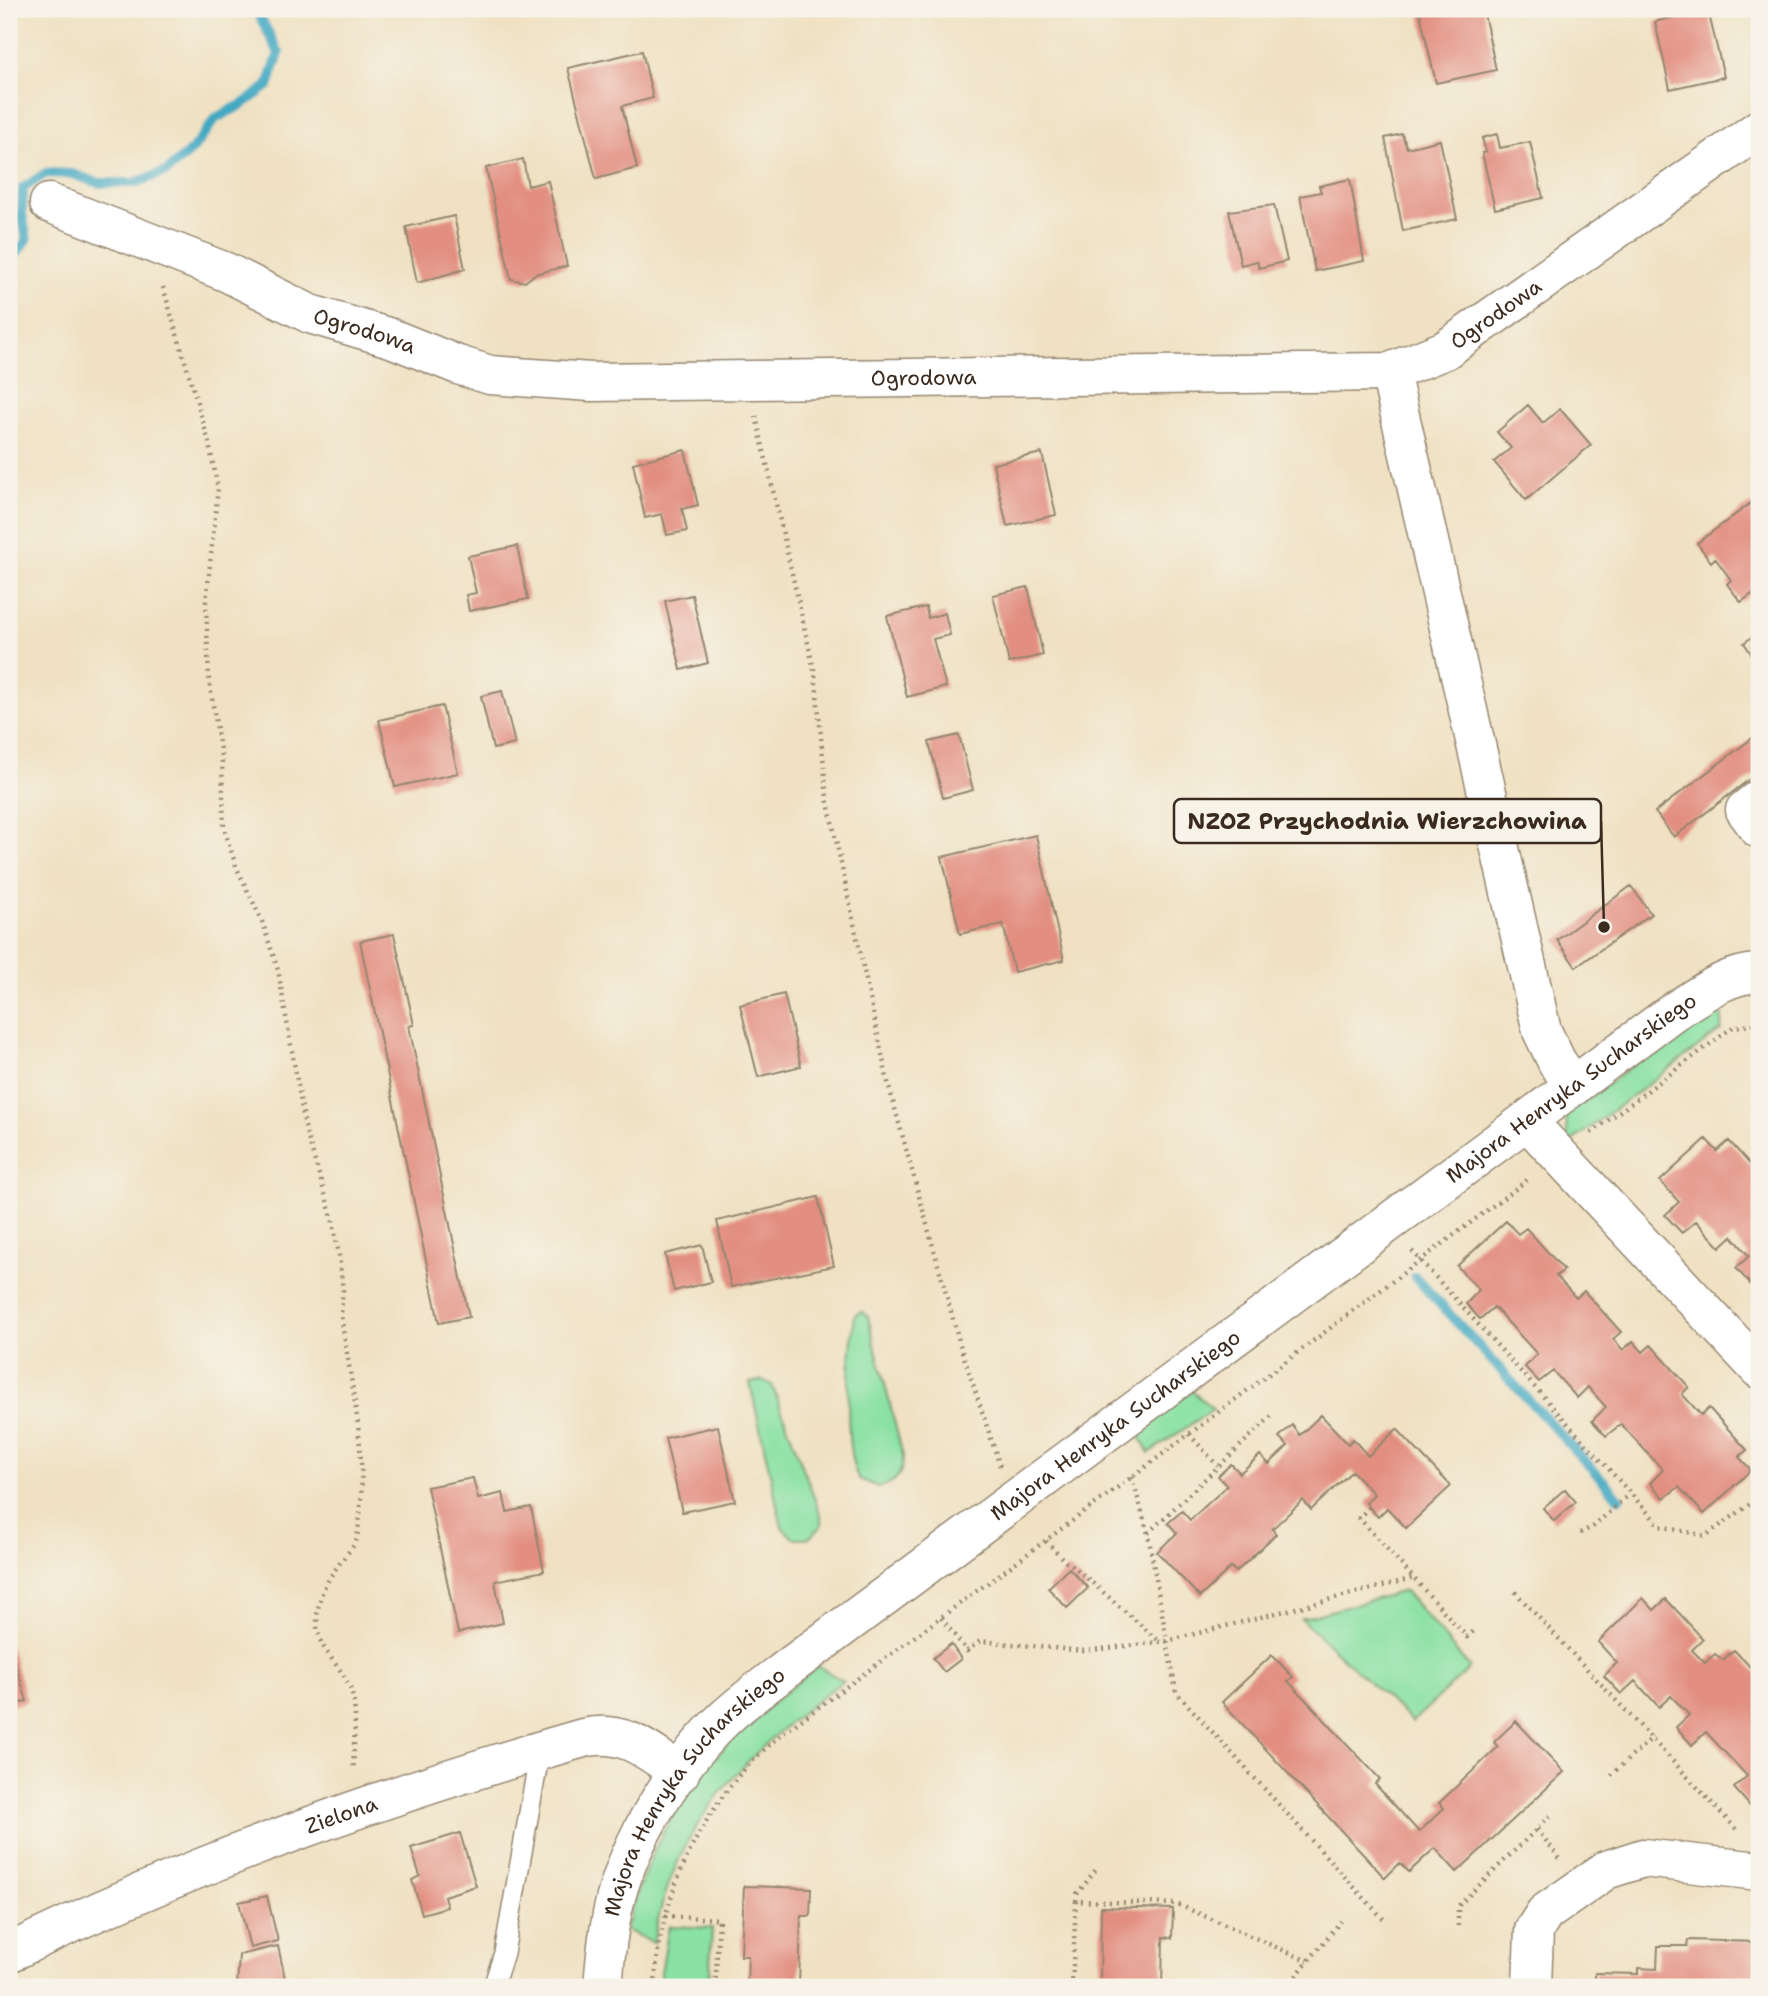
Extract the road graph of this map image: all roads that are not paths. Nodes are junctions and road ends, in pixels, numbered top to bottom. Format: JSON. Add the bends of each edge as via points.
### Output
{"nodes":[{"id":1,"x":1759,"y":129,"type":"edge"},
{"id":2,"x":48,"y":203,"type":"dead end"},
{"id":3,"x":1390,"y":372,"type":"junction"},
{"id":4,"x":1759,"y":799,"type":"edge"},
{"id":5,"x":1759,"y":829,"type":"edge"},
{"id":6,"x":1759,"y":972,"type":"edge"},
{"id":7,"x":1574,"y":1086,"type":"junction"},
{"id":8,"x":1527,"y":1121,"type":"junction"},
{"id":9,"x":1759,"y":1369,"type":"edge"},
{"id":10,"x":540,"y":1751,"type":"junction"},
{"id":11,"x":680,"y":1773,"type":"junction"},
{"id":12,"x":1759,"y":1871,"type":"edge"},
{"id":13,"x":9,"y":1953,"type":"edge"},
{"id":14,"x":493,"y":1987,"type":"edge"},
{"id":15,"x":603,"y":1987,"type":"edge"},
{"id":16,"x":1532,"y":1987,"type":"edge"}],
"edges":[{"from":1,"to":3,"type":"street","name":"Ogrodowa","via":[[1445,350]]},
{"from":2,"to":3,"type":"street","name":"Ogrodowa","via":[[226,272],[310,314],[490,375],[592,382]]},
{"from":3,"to":7,"type":"street","via":[[1542,1031]]},
{"from":4,"to":5,"type":"street","via":[[1745,810]]},
{"from":6,"to":7,"type":"street","name":"Majora Henryka Sucharskiego","via":[[1719,983]]},
{"from":7,"to":8,"type":"street","name":"Majora Henryka Sucharskiego"},
{"from":8,"to":9,"type":"street"},
{"from":8,"to":11,"type":"street","name":"Majora Henryka Sucharskiego","via":[[746,1700],[704,1740]]},
{"from":10,"to":11,"type":"street","name":"Zielona","via":[[611,1735],[638,1743]]},
{"from":10,"to":13,"type":"street","name":"Zielona","via":[[366,1807],[108,1905]]},
{"from":10,"to":14,"type":"lane","via":[[504,1953]]},
{"from":11,"to":15,"type":"street","name":"Majora Henryka Sucharskiego","via":[[624,1871],[607,1937]]},
{"from":12,"to":16,"type":"street","via":[[1643,1858],[1606,1870],[1545,1913],[1534,1930]]}]}
